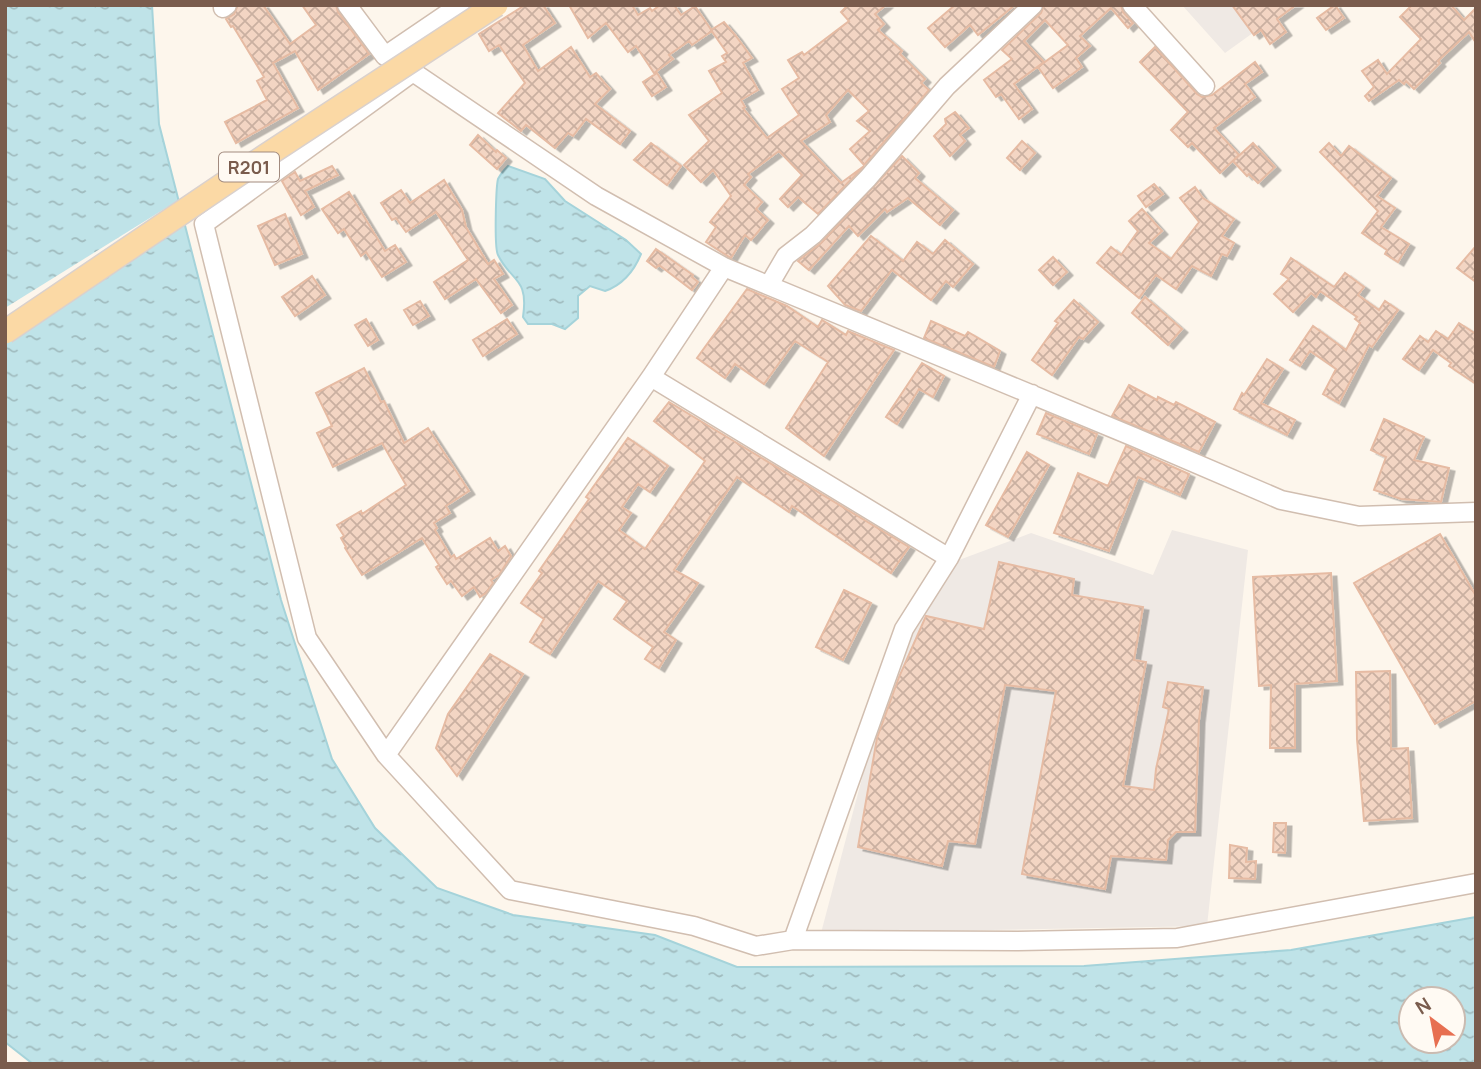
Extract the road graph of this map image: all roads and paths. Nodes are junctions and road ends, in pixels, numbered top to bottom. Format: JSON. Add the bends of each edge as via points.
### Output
{"nodes":[{"id":1,"x":347,"y":5,"type":"edge"},
{"id":2,"x":460,"y":5,"type":"edge"},
{"id":3,"x":496,"y":5,"type":"edge"},
{"id":4,"x":1033,"y":5,"type":"edge"},
{"id":5,"x":1132,"y":5,"type":"edge"},
{"id":6,"x":385,"y":56,"type":"junction"},
{"id":7,"x":413,"y":72,"type":"junction"},
{"id":8,"x":1205,"y":86,"type":"dead end"},
{"id":9,"x":724,"y":267,"type":"junction"},
{"id":10,"x":769,"y":285,"type":"junction"},
{"id":11,"x":5,"y":332,"type":"edge"},
{"id":12,"x":651,"y":377,"type":"junction"},
{"id":13,"x":1032,"y":394,"type":"junction"},
{"id":14,"x":1476,"y":512,"type":"edge"},
{"id":15,"x":949,"y":558,"type":"junction"},
{"id":16,"x":386,"y":755,"type":"junction"},
{"id":17,"x":1476,"y":883,"type":"edge"},
{"id":18,"x":793,"y":940,"type":"junction"}],
"edges":[{"from":1,"to":6,"type":"street"},
{"from":2,"to":6,"type":"street"},
{"from":3,"to":11,"type":"main road","number":"R201","bridge":true},
{"from":4,"to":10,"type":"street","via":[[947,86],[813,235],[786,256]]},
{"from":5,"to":8,"type":"street"},
{"from":6,"to":7,"type":"street"},
{"from":7,"to":9,"type":"street","via":[[596,196]]},
{"from":7,"to":16,"type":"street","via":[[204,224],[307,638]]},
{"from":9,"to":10,"type":"street"},
{"from":9,"to":12,"type":"street"},
{"from":10,"to":13,"type":"street"},
{"from":12,"to":15,"type":"street"},
{"from":12,"to":16,"type":"street"},
{"from":13,"to":14,"type":"street","via":[[1281,500],[1359,516]]},
{"from":13,"to":15,"type":"street"},
{"from":15,"to":18,"type":"street","via":[[904,629]]},
{"from":16,"to":18,"type":"street","via":[[510,890],[694,926],[756,946]]},
{"from":17,"to":18,"type":"street","via":[[1177,938]]}]}
